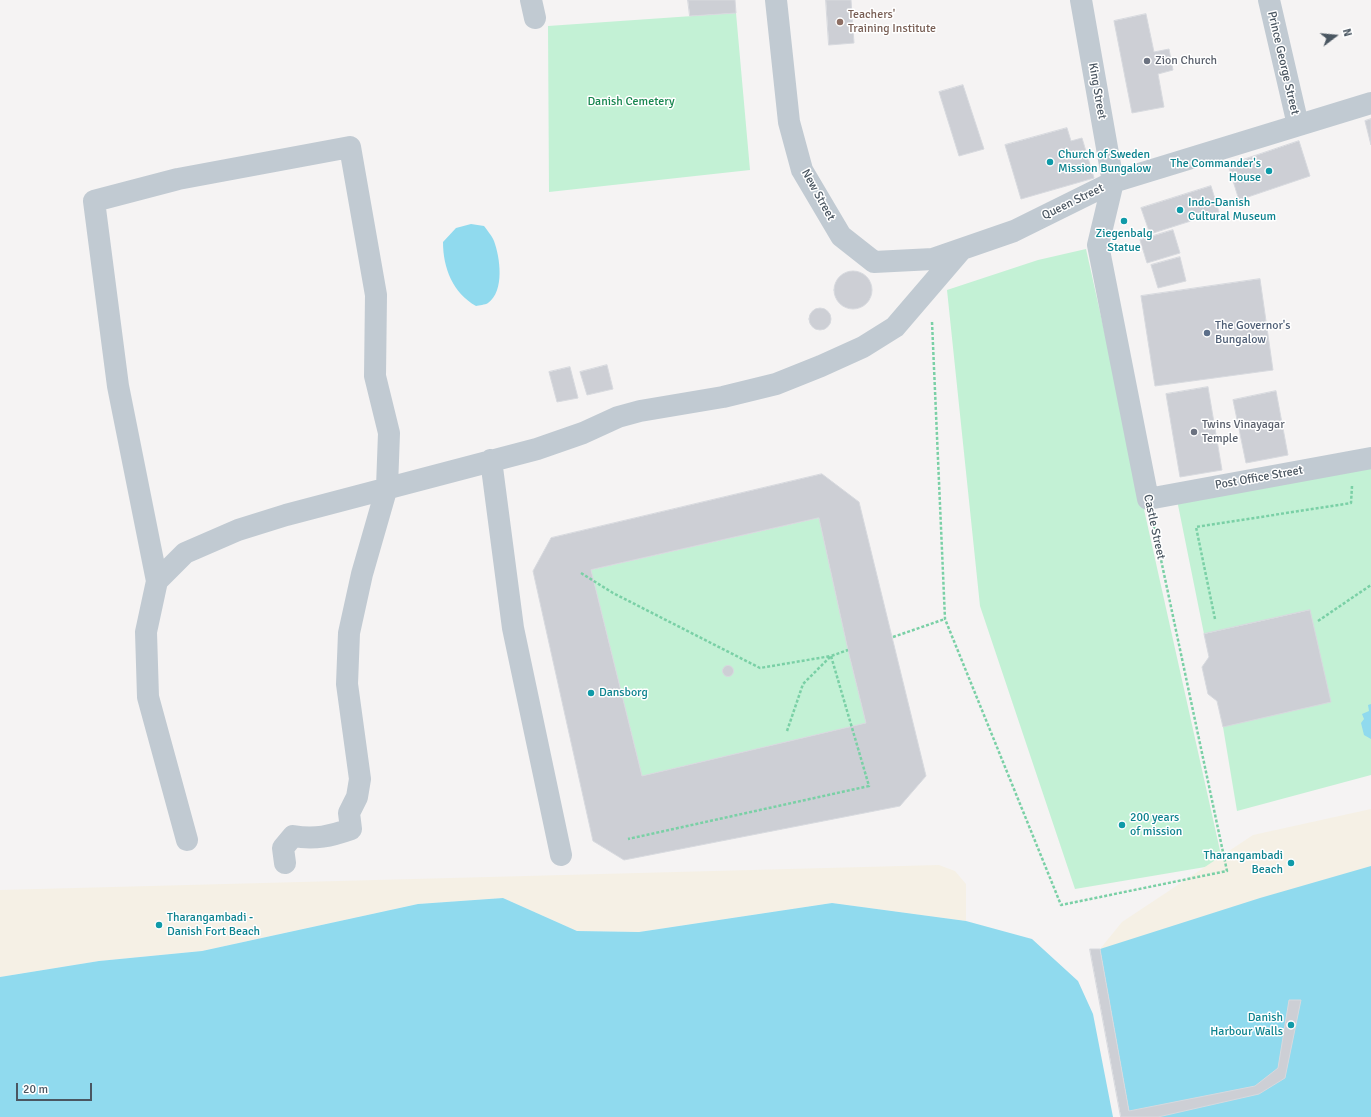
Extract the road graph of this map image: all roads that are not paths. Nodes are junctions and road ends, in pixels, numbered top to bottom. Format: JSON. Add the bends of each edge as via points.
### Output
{"nodes":[{"id":1,"x":776,"y":0,"type":"edge"},
{"id":2,"x":1081,"y":0,"type":"edge"},
{"id":3,"x":1269,"y":0,"type":"edge"},
{"id":4,"x":1371,"y":103,"type":"edge"},
{"id":5,"x":1298,"y":126,"type":"junction"},
{"id":6,"x":1112,"y":182,"type":"junction"},
{"id":7,"x":961,"y":250,"type":"junction"},
{"id":8,"x":491,"y":460,"type":"junction"},
{"id":9,"x":1362,"y":460,"type":"edge"},
{"id":10,"x":387,"y":487,"type":"junction"},
{"id":11,"x":1148,"y":498,"type":"joint"},
{"id":12,"x":157,"y":581,"type":"junction"},
{"id":13,"x":187,"y":840,"type":"dead end"},
{"id":14,"x":561,"y":855,"type":"dead end"},
{"id":15,"x":286,"y":863,"type":"dead end"}],
"edges":[{"from":1,"to":7,"type":"street","name":"New Street","via":[[789,122],[802,170],[841,236],[874,262],[933,260]]},
{"from":2,"to":6,"type":"street","name":"King Street"},
{"from":3,"to":5,"type":"street","name":"Prince George Street"},
{"from":4,"to":5,"type":"street","name":"Queen Street"},
{"from":5,"to":6,"type":"street","name":"Queen Street"},
{"from":6,"to":7,"type":"street","name":"Queen Street","via":[[1014,231]]},
{"from":6,"to":11,"type":"street","name":"Castle Street","via":[[1098,245]]},
{"from":7,"to":8,"type":"street","via":[[895,327],[863,347],[821,366],[776,384],[618,417],[583,433]]},
{"from":8,"to":10,"type":"street"},
{"from":8,"to":14,"type":"street","via":[[513,628]]},
{"from":9,"to":11,"type":"street","name":"Post Office Street"},
{"from":10,"to":12,"type":"street","via":[[238,530],[185,553]]},
{"from":10,"to":12,"type":"street","via":[[389,433],[374,376],[376,295],[350,147],[178,179],[94,201],[118,386]]},
{"from":10,"to":15,"type":"street","via":[[362,574],[349,633],[346,684],[360,779],[357,797],[349,813],[352,829],[326,838],[293,836],[283,848]]},
{"from":12,"to":13,"type":"street","via":[[146,632],[148,697]]}]}
